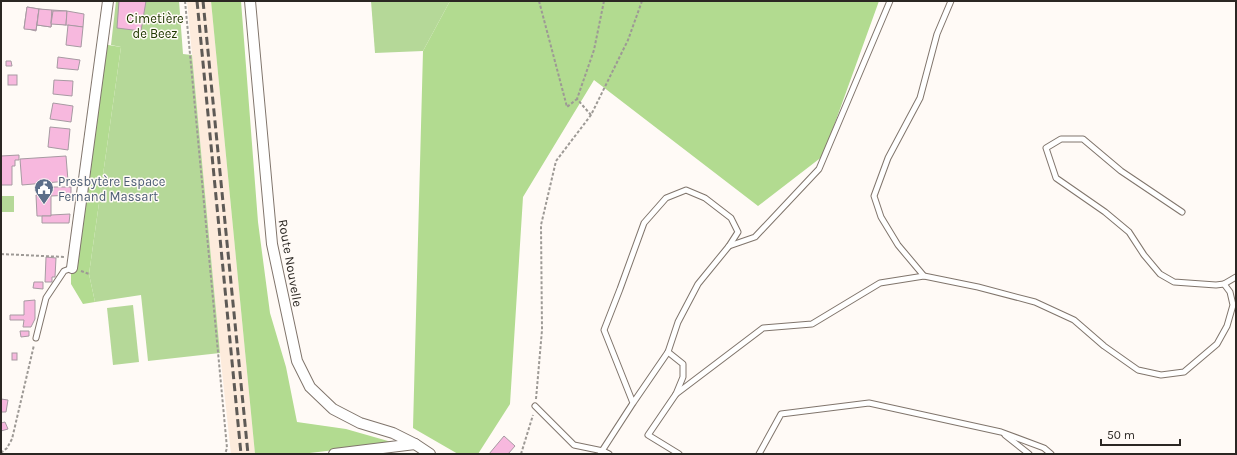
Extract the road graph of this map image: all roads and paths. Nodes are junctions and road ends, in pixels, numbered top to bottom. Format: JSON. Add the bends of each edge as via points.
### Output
{"nodes":[{"id":1,"x":108,"y":1,"type":"edge"},
{"id":2,"x":185,"y":1,"type":"edge"},
{"id":3,"x":250,"y":1,"type":"edge"},
{"id":4,"x":539,"y":1,"type":"edge"},
{"id":5,"x":604,"y":1,"type":"edge"},
{"id":6,"x":642,"y":1,"type":"edge"},
{"id":7,"x":890,"y":1,"type":"edge"},
{"id":8,"x":951,"y":1,"type":"edge"},
{"id":9,"x":577,"y":100,"type":"junction"},
{"id":10,"x":591,"y":115,"type":"junction"},
{"id":11,"x":1182,"y":212,"type":"dead end"},
{"id":12,"x":729,"y":246,"type":"junction"},
{"id":13,"x":1,"y":254,"type":"edge"},
{"id":14,"x":74,"y":257,"type":"junction"},
{"id":15,"x":72,"y":268,"type":"joint"},
{"id":16,"x":924,"y":276,"type":"junction"},
{"id":17,"x":1236,"y":277,"type":"edge"},
{"id":18,"x":1224,"y":284,"type":"junction"},
{"id":19,"x":36,"y":338,"type":"joint"},
{"id":20,"x":668,"y":352,"type":"junction"},
{"id":21,"x":676,"y":394,"type":"junction"},
{"id":22,"x":633,"y":403,"type":"junction"},
{"id":23,"x":535,"y":406,"type":"junction"},
{"id":24,"x":1001,"y":432,"type":"junction"},
{"id":25,"x":415,"y":444,"type":"junction"},
{"id":26,"x":601,"y":452,"type":"edge"},
{"id":27,"x":1,"y":453,"type":"edge"},
{"id":28,"x":225,"y":454,"type":"edge"},
{"id":29,"x":334,"y":454,"type":"edge"},
{"id":30,"x":430,"y":454,"type":"edge"},
{"id":31,"x":522,"y":454,"type":"edge"},
{"id":32,"x":609,"y":454,"type":"edge"},
{"id":33,"x":679,"y":454,"type":"edge"},
{"id":34,"x":759,"y":454,"type":"edge"},
{"id":35,"x":1029,"y":454,"type":"edge"},
{"id":36,"x":1051,"y":454,"type":"edge"}],
"edges":[{"from":1,"to":14,"type":"street"},
{"from":2,"to":28,"type":"path","via":[[227,448]]},
{"from":3,"to":25,"type":"street","name":"Route Nouvelle","via":[[272,244],[297,361],[310,387],[333,409],[360,423],[393,433]]},
{"from":4,"to":9,"type":"path","via":[[567,107]]},
{"from":5,"to":9,"type":"path","via":[[594,50]]},
{"from":6,"to":10,"type":"path","via":[[628,40]]},
{"from":7,"to":12,"type":"lane","via":[[819,169],[755,236]]},
{"from":8,"to":16,"type":"lane","via":[[937,34],[920,98],[888,158],[874,196],[881,217],[898,246]]},
{"from":9,"to":10,"type":"path"},
{"from":10,"to":23,"type":"path","via":[[556,161],[541,225],[542,330]]},
{"from":11,"to":18,"type":"lane","via":[[1121,171],[1083,139],[1061,139],[1046,148],[1056,178],[1129,232],[1160,274],[1174,282]]},
{"from":12,"to":20,"type":"lane","via":[[698,284],[678,322]]},
{"from":12,"to":22,"type":"lane","via":[[738,232],[731,218],[705,198],[686,190],[666,198],[644,223],[604,330]]},
{"from":13,"to":14,"type":"path"},
{"from":14,"to":15,"type":"street"},
{"from":15,"to":19,"type":"lane","via":[[64,271],[46,298]]},
{"from":16,"to":18,"type":"lane","via":[[1035,302],[1074,320],[1104,346],[1138,370],[1161,375],[1184,372],[1217,344],[1227,326],[1233,305],[1230,292]]},
{"from":16,"to":21,"type":"lane","via":[[880,283],[812,324],[763,328]]},
{"from":17,"to":18,"type":"lane"},
{"from":19,"to":27,"type":"path","via":[[12,439]]},
{"from":20,"to":21,"type":"lane","via":[[683,364],[683,377]]},
{"from":20,"to":22,"type":"lane"},
{"from":21,"to":33,"type":"lane","via":[[648,435]]},
{"from":22,"to":26,"type":"lane"},
{"from":23,"to":26,"type":"lane","via":[[574,445]]},
{"from":23,"to":31,"type":"path"},
{"from":24,"to":34,"type":"lane","via":[[869,403],[781,414]]},
{"from":24,"to":35,"type":"lane"},
{"from":24,"to":36,"type":"lane","via":[[1044,448]]},
{"from":25,"to":29,"type":"street"},
{"from":25,"to":30,"type":"street","name":"Route Nouvelle"},
{"from":26,"to":32,"type":"lane"}]}
